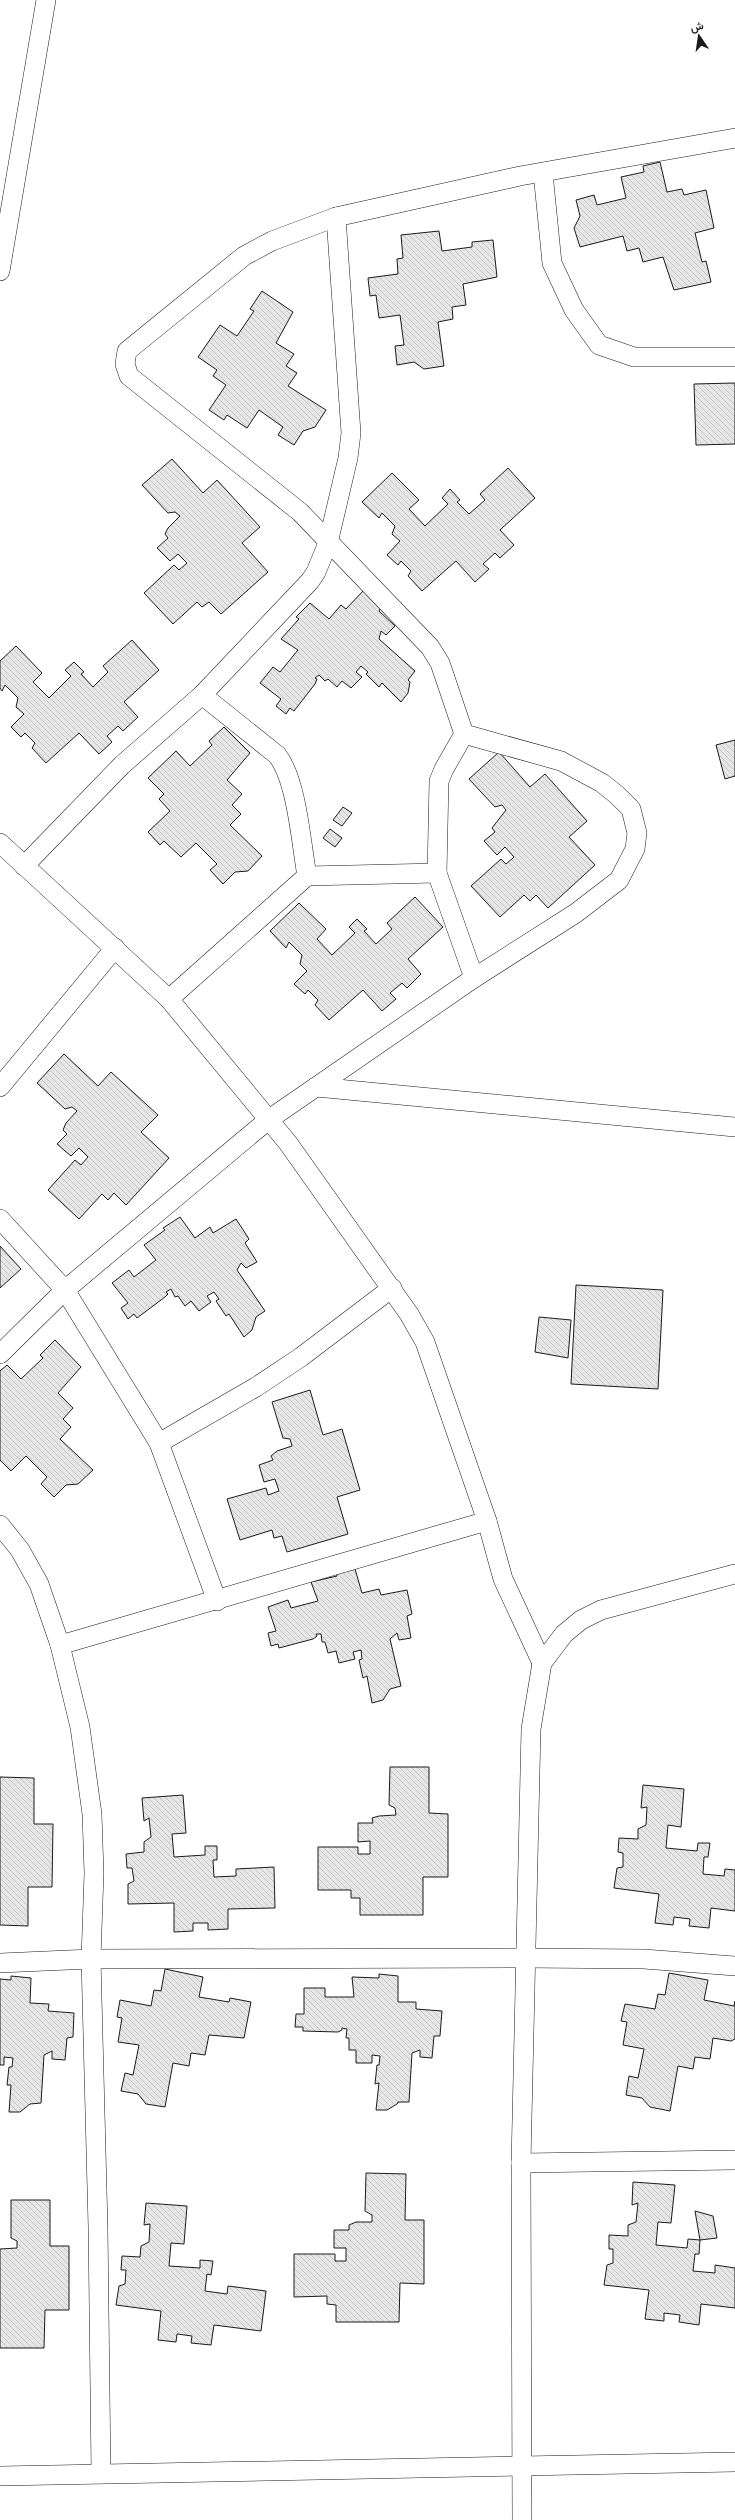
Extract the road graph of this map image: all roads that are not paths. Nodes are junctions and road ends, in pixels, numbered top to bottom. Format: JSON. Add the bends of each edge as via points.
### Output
{"nodes":[{"id":1,"x":46,"y":0,"type":"edge"},
{"id":2,"x":735,"y":138,"type":"edge"},
{"id":3,"x":543,"y":173,"type":"junction"},
{"id":4,"x":336,"y":216,"type":"junction"},
{"id":5,"x":0,"y":271,"type":"edge"},
{"id":6,"x":735,"y":356,"type":"edge"},
{"id":7,"x":328,"y":543,"type":"junction"},
{"id":8,"x":202,"y":695,"type":"junction"},
{"id":9,"x":464,"y":734,"type":"junction"},
{"id":10,"x":0,"y":843,"type":"edge"},
{"id":11,"x":24,"y":866,"type":"junction"},
{"id":12,"x":437,"y":873,"type":"junction"},
{"id":13,"x":307,"y":876,"type":"junction"},
{"id":14,"x":115,"y":948,"type":"junction"},
{"id":15,"x":474,"y":978,"type":"junction"},
{"id":16,"x":169,"y":998,"type":"junction"},
{"id":17,"x":0,"y":1087,"type":"edge"},
{"id":18,"x":316,"y":1087,"type":"junction"},
{"id":19,"x":268,"y":1120,"type":"junction"},
{"id":20,"x":735,"y":1127,"type":"edge"},
{"id":21,"x":0,"y":1219,"type":"edge"},
{"id":22,"x":392,"y":1288,"type":"junction"},
{"id":23,"x":65,"y":1290,"type":"junction"},
{"id":24,"x":0,"y":1354,"type":"edge"},
{"id":25,"x":159,"y":1443,"type":"junction"},
{"id":26,"x":487,"y":1521,"type":"junction"},
{"id":27,"x":0,"y":1525,"type":"edge"},
{"id":28,"x":735,"y":1574,"type":"edge"},
{"id":29,"x":217,"y":1601,"type":"junction"},
{"id":30,"x":60,"y":1645,"type":"junction"},
{"id":31,"x":542,"y":1663,"type":"junction"},
{"id":32,"x":91,"y":1958,"type":"junction"},
{"id":33,"x":526,"y":1958,"type":"junction"},
{"id":34,"x":0,"y":1963,"type":"edge"},
{"id":35,"x":735,"y":1966,"type":"edge"},
{"id":36,"x":735,"y":2160,"type":"edge"},
{"id":37,"x":521,"y":2163,"type":"junction"},
{"id":38,"x":735,"y":2462,"type":"edge"},
{"id":39,"x":522,"y":2467,"type":"junction"},
{"id":40,"x":101,"y":2473,"type":"junction"},
{"id":41,"x":0,"y":2476,"type":"edge"},
{"id":42,"x":522,"y":2520,"type":"edge"}],
"edges":[{"from":1,"to":5,"type":"street"},
{"from":2,"to":3,"type":"street"},
{"from":3,"to":4,"type":"street"},
{"from":3,"to":6,"type":"street","via":[[552,263],[574,310],[599,345],[634,357]]},
{"from":4,"to":7,"type":"street","via":[[351,433],[348,458]]},
{"from":4,"to":7,"type":"street","via":[[272,241],[244,256],[127,352],[125,358],[129,376],[300,512]]},
{"from":7,"to":8,"type":"street","via":[[310,581]]},
{"from":7,"to":9,"type":"street","via":[[436,654]]},
{"from":8,"to":11,"type":"street","via":[[122,765]]},
{"from":8,"to":13,"type":"street","via":[[283,763],[290,782]]},
{"from":9,"to":12,"type":"street","via":[[439,782]]},
{"from":9,"to":15,"type":"street","via":[[561,761],[602,783],[631,810],[637,833],[635,849],[619,880],[576,913]]},
{"from":10,"to":11,"type":"street"},
{"from":11,"to":14,"type":"street"},
{"from":12,"to":13,"type":"street"},
{"from":12,"to":15,"type":"street"},
{"from":13,"to":16,"type":"street"},
{"from":14,"to":16,"type":"street"},
{"from":14,"to":17,"type":"street"},
{"from":15,"to":18,"type":"street"},
{"from":16,"to":19,"type":"street"},
{"from":18,"to":19,"type":"street"},
{"from":18,"to":20,"type":"street"},
{"from":19,"to":22,"type":"street","via":[[288,1143]]},
{"from":19,"to":23,"type":"street"},
{"from":21,"to":23,"type":"street"},
{"from":22,"to":25,"type":"street","via":[[301,1357],[256,1387]]},
{"from":22,"to":26,"type":"street","via":[[425,1342]]},
{"from":23,"to":24,"type":"street"},
{"from":23,"to":25,"type":"street"},
{"from":25,"to":29,"type":"street"},
{"from":26,"to":29,"type":"street"},
{"from":26,"to":31,"type":"street","via":[[503,1579]]},
{"from":27,"to":30,"type":"street","via":[[20,1550],[39,1584]]},
{"from":28,"to":31,"type":"street","via":[[601,1610],[581,1620],[564,1634]]},
{"from":29,"to":30,"type":"street"},
{"from":30,"to":32,"type":"street","via":[[80,1728],[92,1814],[94,1873]]},
{"from":31,"to":33,"type":"street","via":[[531,1730]]},
{"from":32,"to":33,"type":"street"},
{"from":32,"to":34,"type":"street"},
{"from":32,"to":40,"type":"street"},
{"from":33,"to":35,"type":"street","via":[[644,1959]]},
{"from":33,"to":37,"type":"street"},
{"from":36,"to":37,"type":"street"},
{"from":37,"to":39,"type":"street"},
{"from":38,"to":39,"type":"street"},
{"from":39,"to":40,"type":"street"},
{"from":39,"to":42,"type":"street"},
{"from":40,"to":41,"type":"street"}]}
